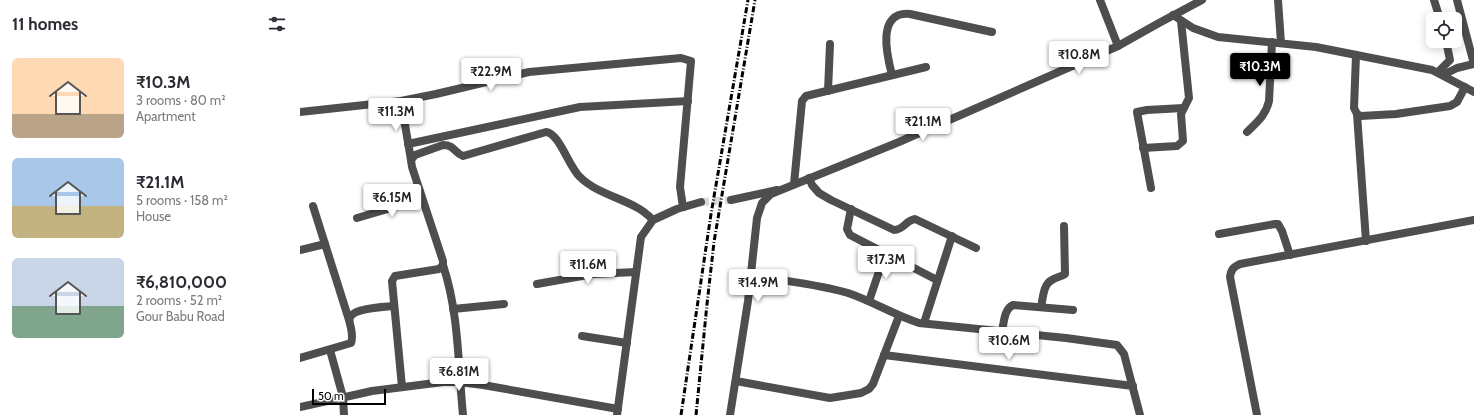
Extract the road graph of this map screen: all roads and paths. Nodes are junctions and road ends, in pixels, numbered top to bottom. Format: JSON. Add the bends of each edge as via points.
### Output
{"nodes":[{"id":1,"x":1100,"y":0,"type":"edge"},
{"id":2,"x":1202,"y":0,"type":"edge"},
{"id":3,"x":1278,"y":0,"type":"edge"},
{"id":4,"x":1434,"y":0,"type":"edge"},
{"id":5,"x":1457,"y":0,"type":"edge"},
{"id":6,"x":1438,"y":12,"type":"edge"},
{"id":7,"x":1173,"y":15,"type":"junction"},
{"id":8,"x":1181,"y":21,"type":"junction"},
{"id":9,"x":992,"y":32,"type":"dead end"},
{"id":10,"x":1272,"y":42,"type":"junction"},
{"id":11,"x":1281,"y":43,"type":"junction"},
{"id":12,"x":830,"y":44,"type":"dead end"},
{"id":13,"x":1118,"y":46,"type":"junction"},
{"id":14,"x":1447,"y":48,"type":"edge"},
{"id":15,"x":1356,"y":55,"type":"junction"},
{"id":16,"x":1474,"y":64,"type":"edge"},
{"id":17,"x":926,"y":67,"type":"dead end"},
{"id":18,"x":1440,"y":74,"type":"junction"},
{"id":19,"x":892,"y":75,"type":"junction"},
{"id":20,"x":1465,"y":87,"type":"junction"},
{"id":21,"x":828,"y":91,"type":"junction"},
{"id":22,"x":1474,"y":92,"type":"edge"},
{"id":23,"x":401,"y":100,"type":"junction"},
{"id":24,"x":688,"y":102,"type":"junction"},
{"id":25,"x":1183,"y":108,"type":"junction"},
{"id":26,"x":300,"y":112,"type":"edge"},
{"id":27,"x":1357,"y":114,"type":"junction"},
{"id":28,"x":1247,"y":132,"type":"dead end"},
{"id":29,"x":408,"y":144,"type":"junction"},
{"id":30,"x":1142,"y":148,"type":"junction"},
{"id":31,"x":411,"y":160,"type":"junction"},
{"id":32,"x":809,"y":178,"type":"junction"},
{"id":33,"x":794,"y":184,"type":"junction"},
{"id":34,"x":1151,"y":188,"type":"dead end"},
{"id":35,"x":782,"y":189,"type":"junction"},
{"id":36,"x":422,"y":199,"type":"junction"},
{"id":37,"x":731,"y":200,"type":"tunnel mouth"},
{"id":38,"x":701,"y":202,"type":"tunnel mouth"},
{"id":39,"x":313,"y":206,"type":"dead end"},
{"id":40,"x":684,"y":207,"type":"junction"},
{"id":41,"x":850,"y":209,"type":"junction"},
{"id":42,"x":357,"y":218,"type":"dead end"},
{"id":43,"x":654,"y":220,"type":"junction"},
{"id":44,"x":1474,"y":220,"type":"edge"},
{"id":45,"x":1064,"y":226,"type":"dead end"},
{"id":46,"x":1219,"y":234,"type":"dead end"},
{"id":47,"x":952,"y":236,"type":"junction"},
{"id":48,"x":1366,"y":241,"type":"junction"},
{"id":49,"x":325,"y":244,"type":"junction"},
{"id":50,"x":976,"y":248,"type":"dead end"},
{"id":51,"x":300,"y":250,"type":"edge"},
{"id":52,"x":884,"y":254,"type":"junction"},
{"id":53,"x":1290,"y":255,"type":"junction"},
{"id":54,"x":443,"y":265,"type":"junction"},
{"id":55,"x":636,"y":272,"type":"junction"},
{"id":56,"x":751,"y":275,"type":"junction"},
{"id":57,"x":937,"y":280,"type":"junction"},
{"id":58,"x":537,"y":284,"type":"dead end"},
{"id":59,"x":869,"y":301,"type":"junction"},
{"id":60,"x":504,"y":304,"type":"dead end"},
{"id":61,"x":394,"y":306,"type":"junction"},
{"id":62,"x":1041,"y":307,"type":"junction"},
{"id":63,"x":453,"y":309,"type":"junction"},
{"id":64,"x":1073,"y":310,"type":"dead end"},
{"id":65,"x":899,"y":316,"type":"junction"},
{"id":66,"x":349,"y":320,"type":"junction"},
{"id":67,"x":924,"y":323,"type":"junction"},
{"id":68,"x":1002,"y":331,"type":"junction"},
{"id":69,"x":582,"y":336,"type":"dead end"},
{"id":70,"x":627,"y":343,"type":"junction"},
{"id":71,"x":330,"y":350,"type":"junction"},
{"id":72,"x":884,"y":355,"type":"junction"},
{"id":73,"x":300,"y":358,"type":"edge"},
{"id":74,"x":736,"y":381,"type":"junction"},
{"id":75,"x":460,"y":382,"type":"junction"},
{"id":76,"x":1133,"y":386,"type":"junction"},
{"id":77,"x":402,"y":387,"type":"junction"},
{"id":78,"x":343,"y":397,"type":"junction"},
{"id":79,"x":300,"y":407,"type":"edge"},
{"id":80,"x":617,"y":412,"type":"edge"},
{"id":81,"x":344,"y":415,"type":"edge"},
{"id":82,"x":463,"y":415,"type":"edge"},
{"id":83,"x":730,"y":415,"type":"edge"},
{"id":84,"x":1140,"y":415,"type":"edge"},
{"id":85,"x":1257,"y":415,"type":"edge"}],
"edges":[{"from":1,"to":13,"type":"street"},
{"from":2,"to":7,"type":"street"},
{"from":3,"to":11,"type":"street"},
{"from":4,"to":6,"type":"street"},
{"from":5,"to":16,"type":"street"},
{"from":7,"to":8,"type":"street"},
{"from":7,"to":13,"type":"street"},
{"from":8,"to":10,"type":"street","via":[[1218,37]]},
{"from":8,"to":25,"type":"street","via":[[1189,98]]},
{"from":9,"to":19,"type":"street","via":[[910,14],[898,15],[887,31],[886,49]]},
{"from":10,"to":11,"type":"street"},
{"from":10,"to":28,"type":"street","via":[[1269,101],[1264,114]]},
{"from":11,"to":15,"type":"street"},
{"from":12,"to":21,"type":"street"},
{"from":13,"to":32,"type":"street","via":[[906,139]]},
{"from":14,"to":18,"type":"street","via":[[1450,60]]},
{"from":15,"to":18,"type":"street","via":[[1420,67]]},
{"from":15,"to":27,"type":"street","via":[[1354,108]]},
{"from":16,"to":18,"type":"street"},
{"from":17,"to":19,"type":"street"},
{"from":18,"to":20,"type":"street"},
{"from":19,"to":21,"type":"street"},
{"from":20,"to":22,"type":"street"},
{"from":20,"to":27,"type":"street","via":[[1457,102],[1443,108],[1396,114]]},
{"from":21,"to":33,"type":"street","via":[[806,96],[802,101]]},
{"from":23,"to":24,"type":"street","via":[[529,72],[681,58],[692,61]]},
{"from":23,"to":26,"type":"street"},
{"from":23,"to":29,"type":"street"},
{"from":24,"to":29,"type":"street","via":[[580,107]]},
{"from":24,"to":40,"type":"street","via":[[680,187]]},
{"from":25,"to":30,"type":"street","via":[[1183,141],[1180,145]]},
{"from":25,"to":30,"type":"street","via":[[1137,112]]},
{"from":27,"to":48,"type":"street"},
{"from":29,"to":31,"type":"street"},
{"from":30,"to":34,"type":"street"},
{"from":31,"to":36,"type":"street"},
{"from":31,"to":43,"type":"street","via":[[415,155],[443,145],[451,146],[463,156],[546,132],[556,138],[571,167],[580,177],[594,188],[638,208]]},
{"from":32,"to":33,"type":"street"},
{"from":32,"to":41,"type":"street","via":[[819,193]]},
{"from":33,"to":35,"type":"street"},
{"from":35,"to":37,"type":"street"},
{"from":35,"to":56,"type":"street","via":[[771,194],[762,203],[757,218]]},
{"from":36,"to":42,"type":"street"},
{"from":36,"to":54,"type":"street"},
{"from":38,"to":40,"type":"street"},
{"from":39,"to":49,"type":"street"},
{"from":40,"to":43,"type":"street"},
{"from":41,"to":47,"type":"street","via":[[894,230],[901,229],[914,219]]},
{"from":41,"to":52,"type":"street","via":[[847,229],[850,236]]},
{"from":43,"to":55,"type":"street","via":[[641,237]]},
{"from":44,"to":48,"type":"street"},
{"from":45,"to":62,"type":"street","via":[[1064,274],[1048,283]]},
{"from":46,"to":53,"type":"street","via":[[1278,224]]},
{"from":47,"to":50,"type":"street"},
{"from":47,"to":57,"type":"street"},
{"from":48,"to":53,"type":"street"},
{"from":49,"to":51,"type":"street"},
{"from":49,"to":66,"type":"street"},
{"from":52,"to":57,"type":"street"},
{"from":52,"to":59,"type":"street"},
{"from":53,"to":85,"type":"street","via":[[1240,264],[1231,271],[1230,277]]},
{"from":54,"to":61,"type":"street","via":[[439,269],[395,276],[391,284]]},
{"from":54,"to":63,"type":"street","via":[[449,282]]},
{"from":55,"to":58,"type":"street","via":[[593,274]]},
{"from":55,"to":70,"type":"street"},
{"from":56,"to":59,"type":"street","via":[[828,288]]},
{"from":56,"to":74,"type":"street"},
{"from":57,"to":67,"type":"street"},
{"from":59,"to":65,"type":"street"},
{"from":60,"to":63,"type":"street"},
{"from":61,"to":66,"type":"street","via":[[357,312],[351,315]]},
{"from":61,"to":77,"type":"street"},
{"from":62,"to":64,"type":"street"},
{"from":62,"to":68,"type":"street","via":[[1009,307]]},
{"from":63,"to":75,"type":"street"},
{"from":65,"to":67,"type":"street"},
{"from":65,"to":72,"type":"street"},
{"from":66,"to":71,"type":"street","via":[[351,343]]},
{"from":67,"to":68,"type":"street"},
{"from":68,"to":76,"type":"street","via":[[1117,346],[1124,354]]},
{"from":69,"to":70,"type":"street"},
{"from":70,"to":80,"type":"street"},
{"from":71,"to":73,"type":"street"},
{"from":71,"to":78,"type":"street"},
{"from":72,"to":74,"type":"street","via":[[873,384],[868,389],[838,397],[830,398]]},
{"from":72,"to":76,"type":"street"},
{"from":74,"to":83,"type":"street"},
{"from":75,"to":77,"type":"street"},
{"from":75,"to":80,"type":"street"},
{"from":75,"to":82,"type":"street"},
{"from":76,"to":84,"type":"street"},
{"from":77,"to":78,"type":"street","via":[[372,390]]},
{"from":78,"to":79,"type":"street"},
{"from":78,"to":81,"type":"street"}]}
